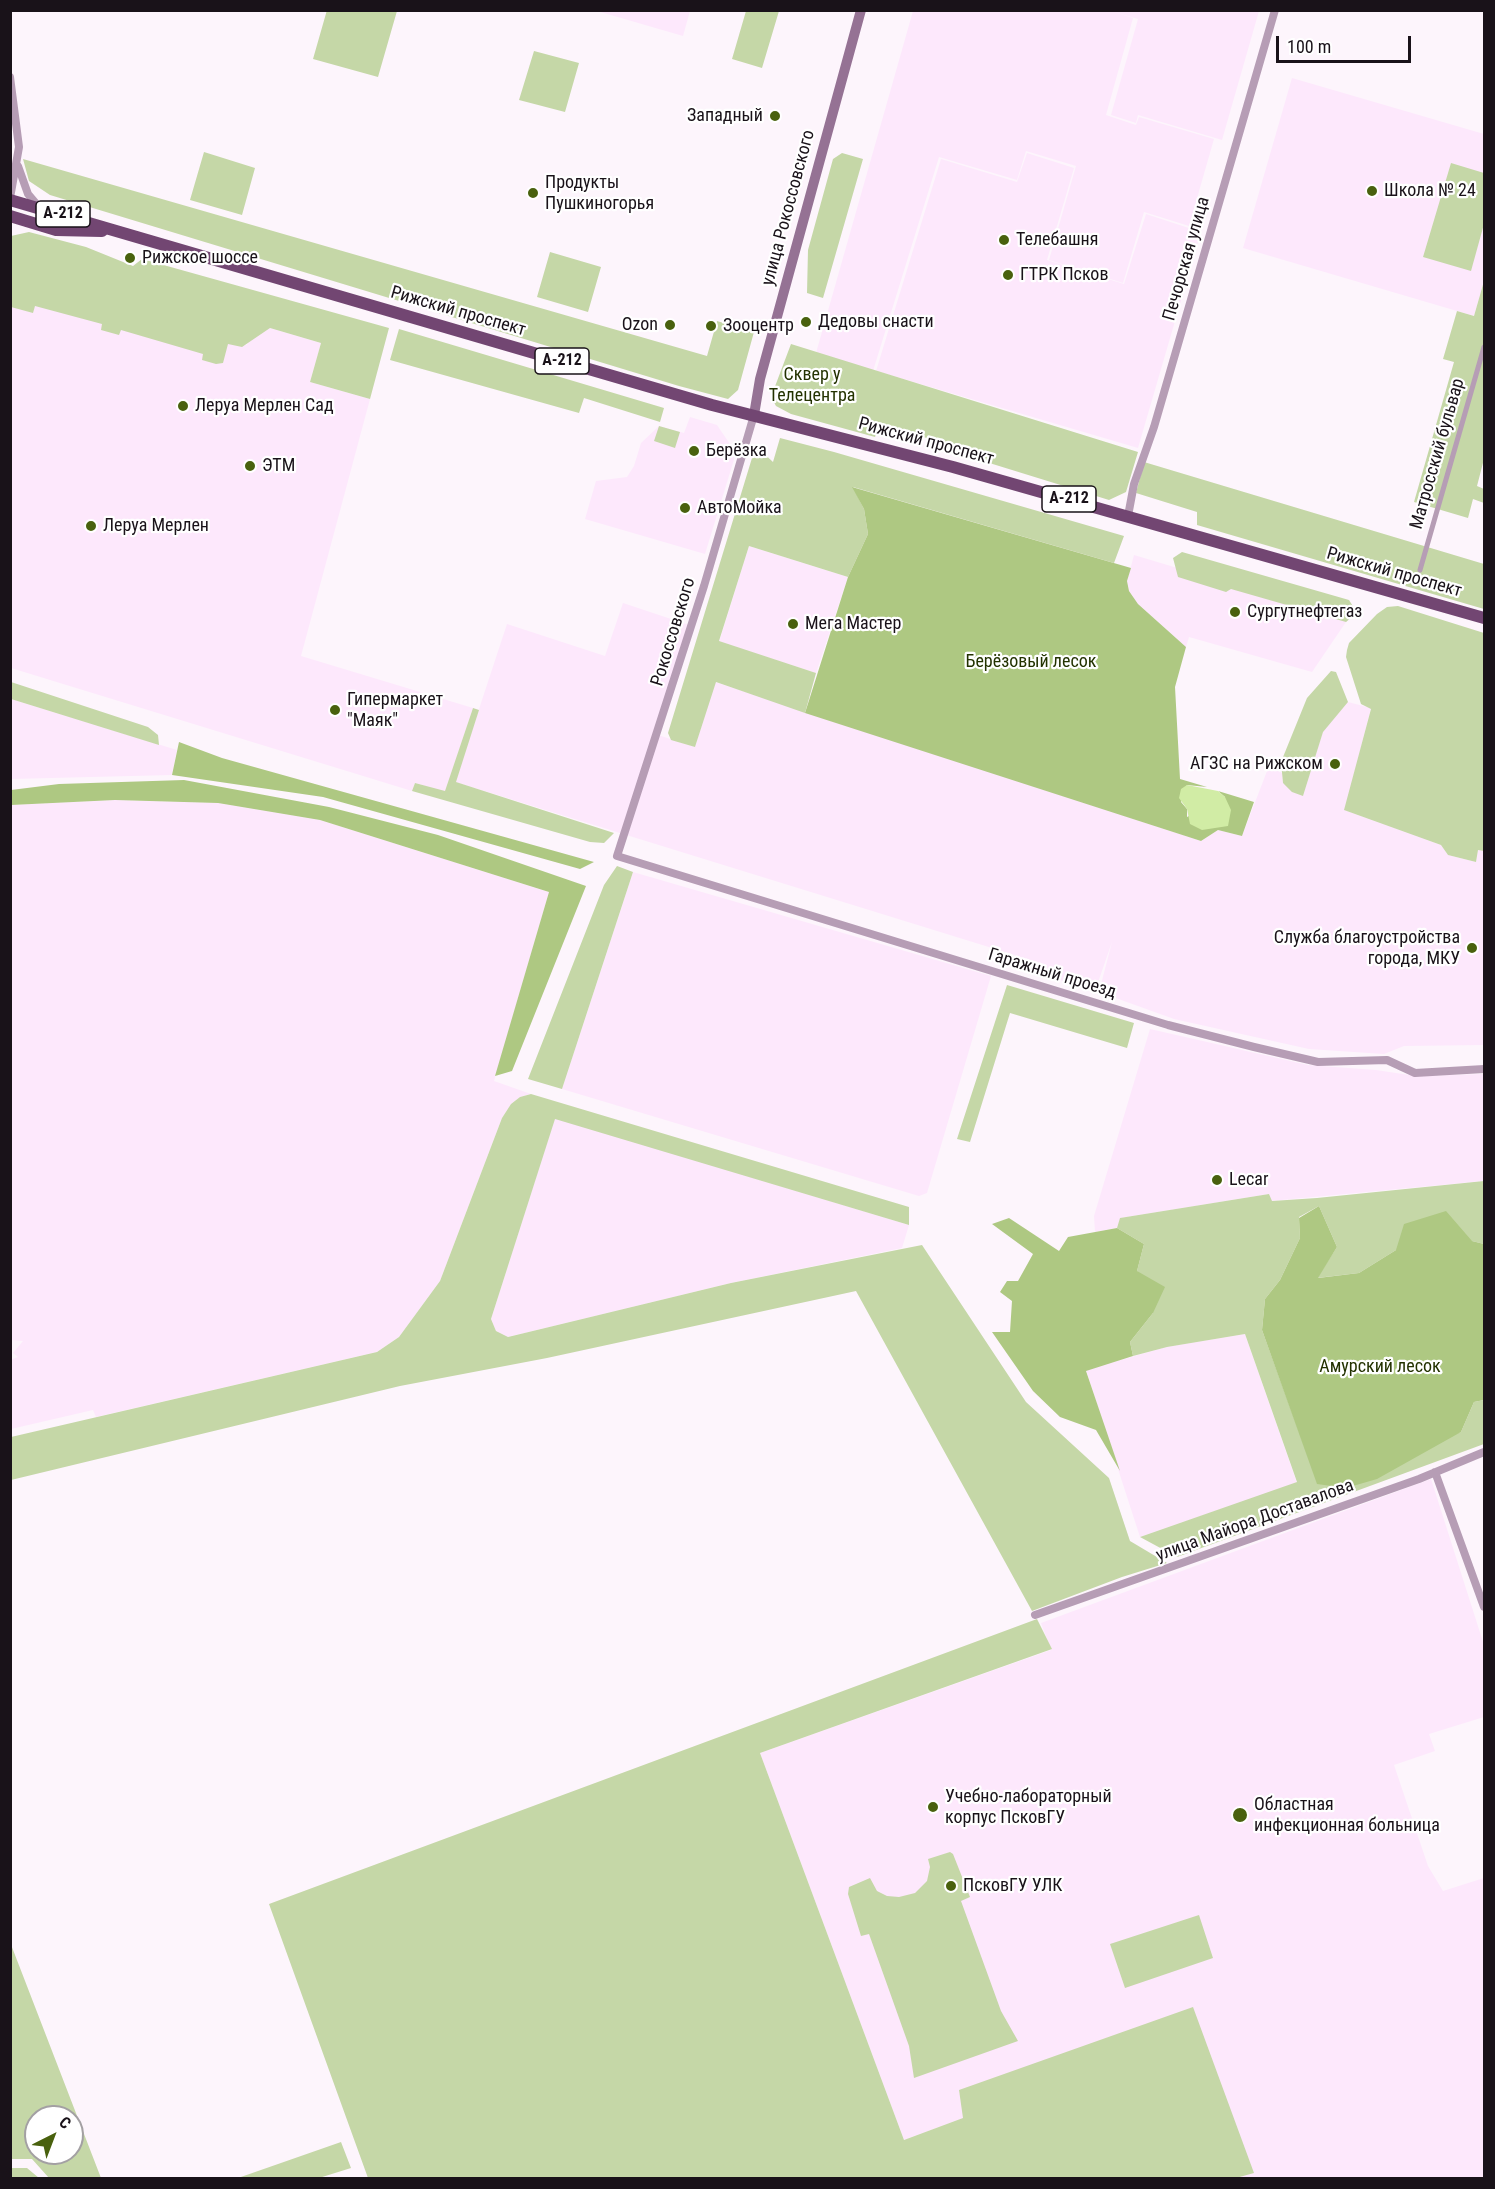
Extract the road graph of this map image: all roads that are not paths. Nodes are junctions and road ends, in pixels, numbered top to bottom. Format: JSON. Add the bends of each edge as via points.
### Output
{"nodes":[{"id":1,"x":861,"y":10,"type":"edge"},
{"id":2,"x":1275,"y":10,"type":"edge"},
{"id":3,"x":10,"y":77,"type":"edge"},
{"id":4,"x":18,"y":165,"type":"junction"},
{"id":5,"x":10,"y":199,"type":"edge"},
{"id":6,"x":39,"y":207,"type":"junction"},
{"id":7,"x":10,"y":216,"type":"edge"},
{"id":8,"x":115,"y":232,"type":"junction"},
{"id":9,"x":1485,"y":347,"type":"edge"},
{"id":10,"x":754,"y":415,"type":"junction"},
{"id":11,"x":1128,"y":516,"type":"junction"},
{"id":12,"x":1420,"y":570,"type":"dead end"},
{"id":13,"x":1485,"y":618,"type":"edge"},
{"id":14,"x":617,"y":856,"type":"joint"},
{"id":15,"x":1485,"y":1069,"type":"edge"},
{"id":16,"x":1485,"y":1452,"type":"edge"},
{"id":17,"x":1435,"y":1472,"type":"junction"},
{"id":18,"x":1485,"y":1607,"type":"edge"},
{"id":19,"x":1035,"y":1616,"type":"dead end"}],
"edges":[{"from":1,"to":10,"type":"main road","name":"улица Рокоссовского","via":[[760,379]]},
{"from":2,"to":11,"type":"street","name":"Печорская улица","via":[[1134,484]]},
{"from":3,"to":4,"type":"street","via":[[17,112]]},
{"from":4,"to":5,"type":"street"},
{"from":4,"to":6,"type":"street","via":[[28,194]]},
{"from":5,"to":6,"type":"highway","name":"Рижский проспект","number":"А-212"},
{"from":6,"to":8,"type":"highway","name":"Рижский проспект","number":"А-212"},
{"from":7,"to":8,"type":"highway","name":"Рижский проспект","number":"А-212","via":[[56,230]]},
{"from":8,"to":10,"type":"highway","name":"Рижский проспект","number":"А-212"},
{"from":9,"to":12,"type":"street","name":"Матросский бульвар"},
{"from":10,"to":11,"type":"highway","name":"Рижский проспект","number":"А-212"},
{"from":10,"to":14,"type":"street","name":"Рокоссовского","via":[[705,586]]},
{"from":11,"to":13,"type":"highway","name":"Рижский проспект","number":"А-212"},
{"from":14,"to":15,"type":"street","name":"Гаражный проезд","via":[[1168,1025],[1254,1047],[1318,1062],[1387,1060],[1415,1073]]},
{"from":16,"to":17,"type":"street","name":"улица Майора Доставалова"},
{"from":17,"to":18,"type":"street"},
{"from":17,"to":19,"type":"street","name":"улица Майора Доставалова"}]}
